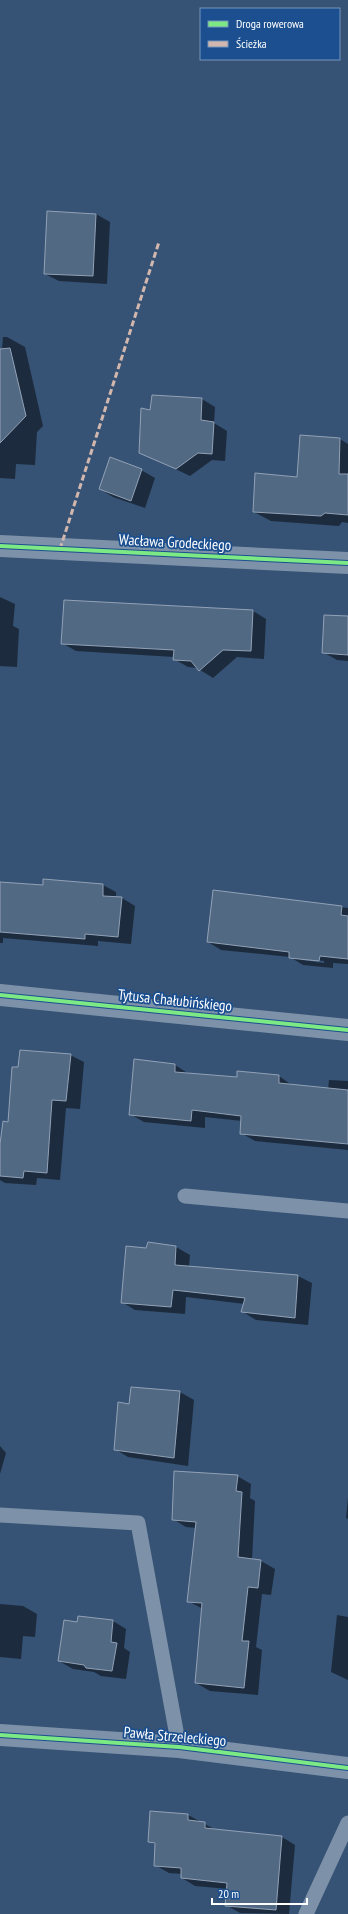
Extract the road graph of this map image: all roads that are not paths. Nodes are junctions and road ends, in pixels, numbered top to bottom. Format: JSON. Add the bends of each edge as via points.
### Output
{"nodes":[{"id":1,"x":0,"y":546,"type":"edge"},
{"id":2,"x":348,"y":562,"type":"edge"},
{"id":3,"x":0,"y":995,"type":"edge"},
{"id":4,"x":348,"y":1030,"type":"edge"},
{"id":5,"x":185,"y":1196,"type":"dead end"},
{"id":6,"x":348,"y":1211,"type":"edge"},
{"id":7,"x":0,"y":1515,"type":"edge"},
{"id":8,"x":0,"y":1735,"type":"edge"},
{"id":9,"x":179,"y":1747,"type":"junction"},
{"id":10,"x":348,"y":1768,"type":"edge"},
{"id":11,"x":348,"y":1823,"type":"edge"},
{"id":12,"x":306,"y":1914,"type":"edge"}],
"edges":[{"from":1,"to":2,"type":"street","name":"Wacława Grodeckiego"},
{"from":3,"to":4,"type":"street","name":"Tytusa Chałubińskiego"},
{"from":5,"to":6,"type":"lane"},
{"from":7,"to":9,"type":"lane","via":[[138,1523]]},
{"from":8,"to":9,"type":"street","name":"Pawła Strzeleckiego"},
{"from":9,"to":10,"type":"street","name":"Pawła Strzeleckiego"},
{"from":11,"to":12,"type":"lane"}]}
